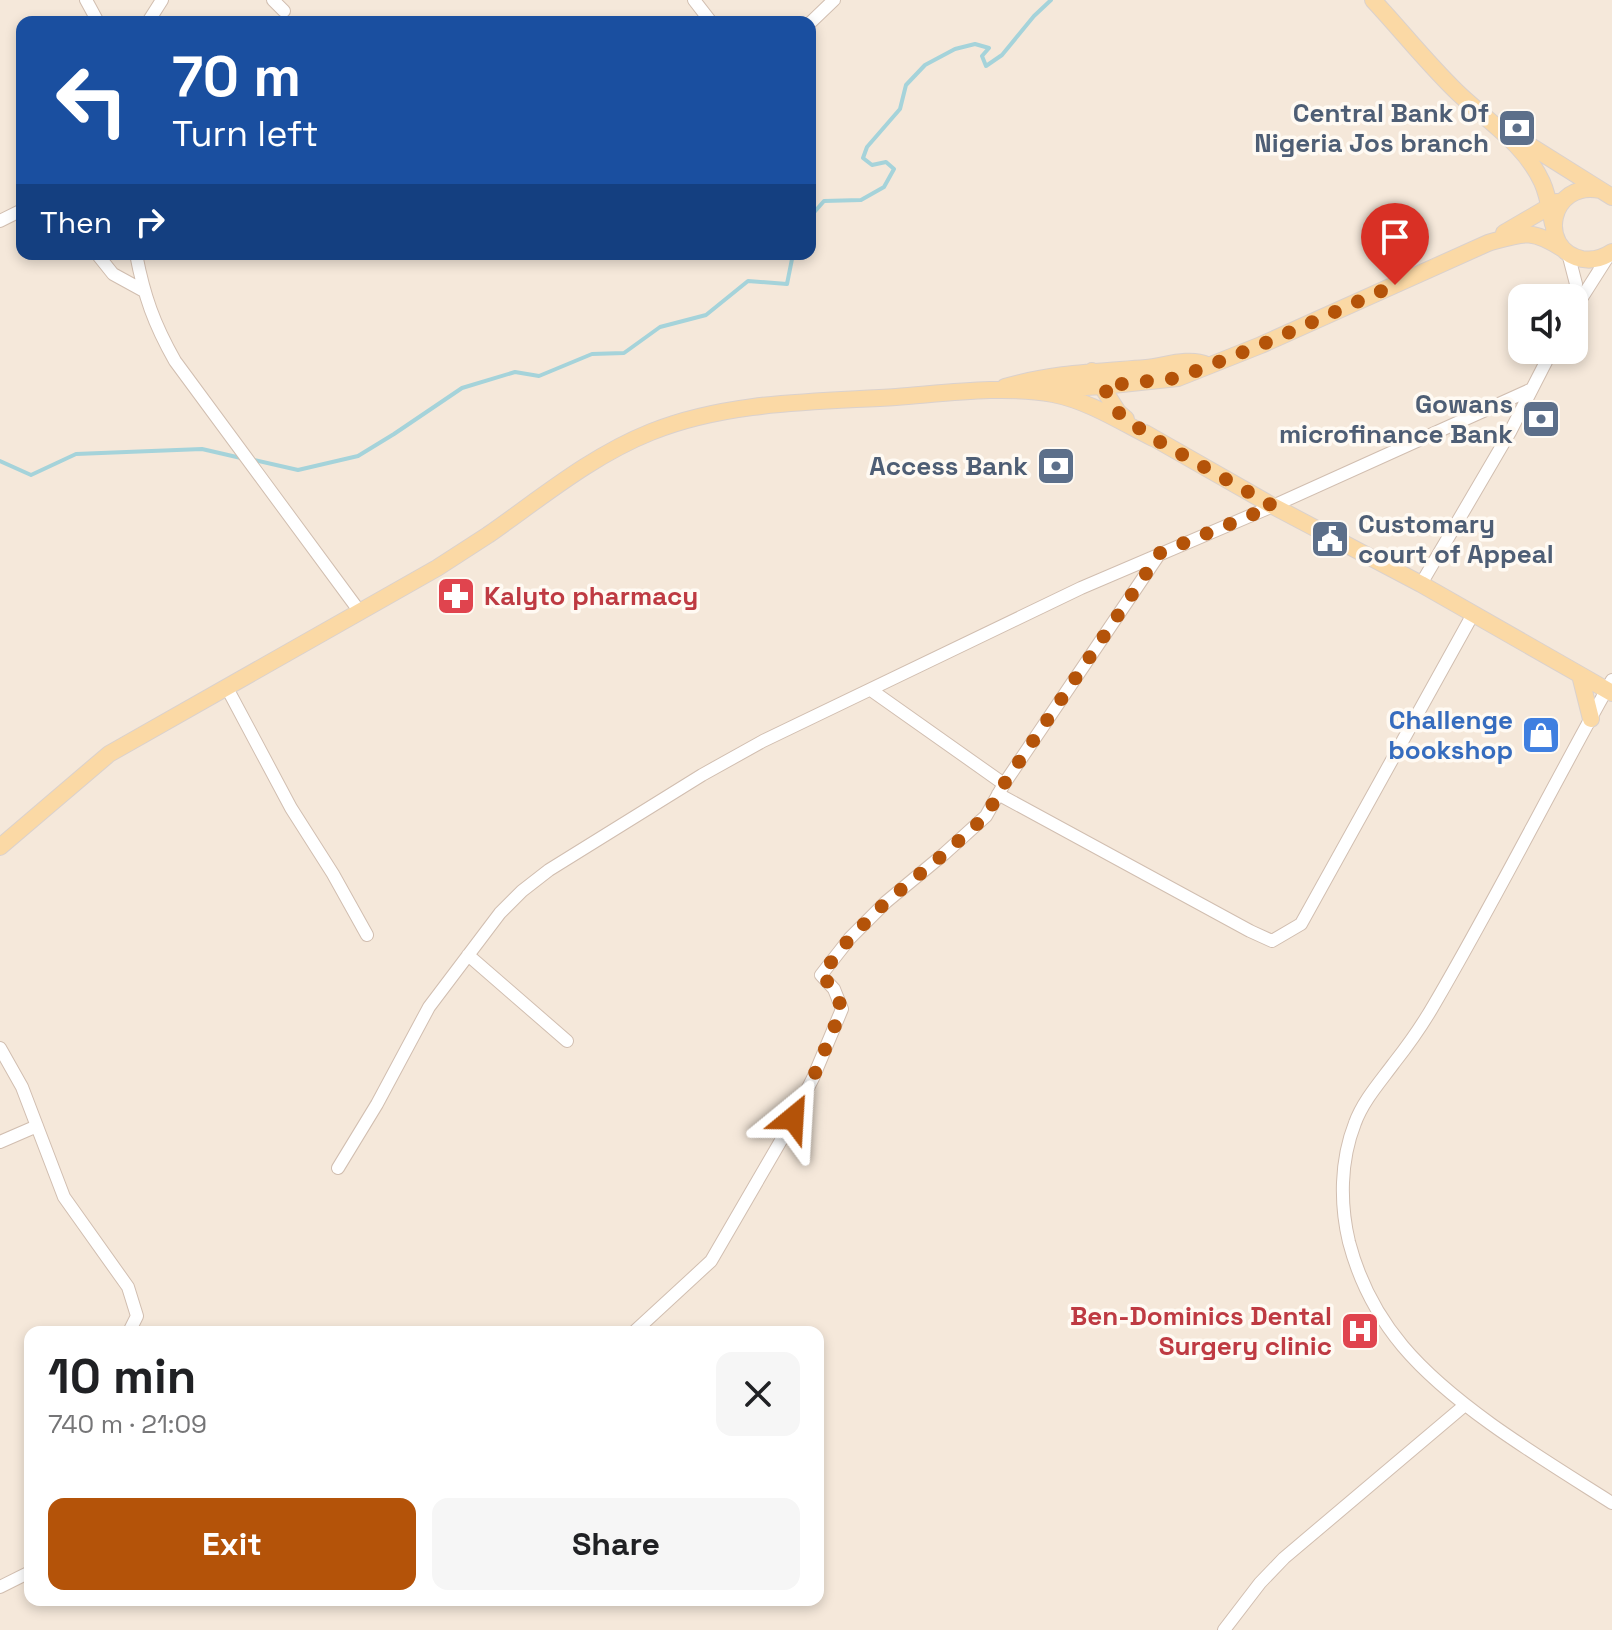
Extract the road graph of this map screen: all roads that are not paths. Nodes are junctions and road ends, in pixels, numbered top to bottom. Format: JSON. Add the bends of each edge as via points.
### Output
{"nodes":[{"id":1,"x":273,"y":0,"type":"edge"},
{"id":2,"x":694,"y":0,"type":"edge"},
{"id":3,"x":834,"y":0,"type":"edge"},
{"id":4,"x":1373,"y":0,"type":"edge"},
{"id":5,"x":284,"y":11,"type":"dead end"},
{"id":6,"x":706,"y":16,"type":"edge"},
{"id":7,"x":816,"y":17,"type":"edge"},
{"id":8,"x":1498,"y":127,"type":"junction"},
{"id":9,"x":1606,"y":193,"type":"edge"},
{"id":10,"x":1565,"y":197,"type":"junction"},
{"id":11,"x":1550,"y":206,"type":"junction"},
{"id":12,"x":1553,"y":224,"type":"junction"},
{"id":13,"x":1488,"y":243,"type":"junction"},
{"id":14,"x":1566,"y":251,"type":"junction"},
{"id":15,"x":1610,"y":253,"type":"edge"},
{"id":16,"x":102,"y":260,"type":"edge"},
{"id":17,"x":137,"y":260,"type":"edge"},
{"id":18,"x":1576,"y":284,"type":"edge"},
{"id":19,"x":1588,"y":288,"type":"edge"},
{"id":20,"x":144,"y":291,"type":"junction"},
{"id":21,"x":1545,"y":364,"type":"edge"},
{"id":22,"x":1207,"y":365,"type":"junction"},
{"id":23,"x":1092,"y":371,"type":"junction"},
{"id":24,"x":1103,"y":386,"type":"junction"},
{"id":25,"x":1532,"y":389,"type":"junction"},
{"id":26,"x":992,"y":390,"type":"junction"},
{"id":27,"x":1021,"y":391,"type":"junction"},
{"id":28,"x":1153,"y":438,"type":"junction"},
{"id":29,"x":1273,"y":506,"type":"junction"},
{"id":30,"x":1160,"y":553,"type":"junction"},
{"id":31,"x":1421,"y":584,"type":"junction"},
{"id":32,"x":360,"y":612,"type":"junction"},
{"id":33,"x":1473,"y":614,"type":"junction"},
{"id":34,"x":1580,"y":675,"type":"junction"},
{"id":35,"x":227,"y":688,"type":"junction"},
{"id":36,"x":1610,"y":688,"type":"edge"},
{"id":37,"x":871,"y":690,"type":"junction"},
{"id":38,"x":1591,"y":719,"type":"junction"},
{"id":39,"x":1001,"y":789,"type":"junction"},
{"id":40,"x":3,"y":840,"type":"edge"},
{"id":41,"x":367,"y":935,"type":"dead end"},
{"id":42,"x":468,"y":955,"type":"junction"},
{"id":43,"x":567,"y":1041,"type":"dead end"},
{"id":44,"x":0,"y":1048,"type":"edge"},
{"id":45,"x":37,"y":1126,"type":"junction"},
{"id":46,"x":0,"y":1142,"type":"edge"},
{"id":47,"x":338,"y":1168,"type":"dead end"},
{"id":48,"x":132,"y":1326,"type":"edge"},
{"id":49,"x":641,"y":1326,"type":"edge"},
{"id":50,"x":1465,"y":1405,"type":"junction"},
{"id":51,"x":1612,"y":1503,"type":"edge"},
{"id":52,"x":24,"y":1575,"type":"edge"},
{"id":53,"x":0,"y":1587,"type":"edge"},
{"id":54,"x":1224,"y":1630,"type":"edge"}],
"edges":[{"from":1,"to":5,"type":"street"},
{"from":2,"to":6,"type":"street"},
{"from":3,"to":7,"type":"street"},
{"from":4,"to":8,"type":"main road","via":[[1458,93]]},
{"from":8,"to":9,"type":"main road"},
{"from":8,"to":11,"type":"main road","via":[[1531,164]]},
{"from":9,"to":10,"type":"main road","via":[[1582,189]]},
{"from":10,"to":11,"type":"main road"},
{"from":10,"to":12,"type":"main road"},
{"from":11,"to":12,"type":"main road"},
{"from":11,"to":13,"type":"main road"},
{"from":12,"to":14,"type":"main road"},
{"from":13,"to":14,"type":"main road","via":[[1528,233]]},
{"from":13,"to":22,"type":"main road"},
{"from":14,"to":15,"type":"main road","via":[[1585,260]]},
{"from":14,"to":18,"type":"street"},
{"from":15,"to":19,"type":"street"},
{"from":16,"to":20,"type":"street","via":[[113,274]]},
{"from":17,"to":20,"type":"street"},
{"from":20,"to":32,"type":"street","via":[[175,361]]},
{"from":21,"to":25,"type":"street"},
{"from":22,"to":23,"type":"main road"},
{"from":22,"to":24,"type":"main road","via":[[1178,378]]},
{"from":23,"to":24,"type":"main road"},
{"from":23,"to":26,"type":"main road"},
{"from":24,"to":27,"type":"main road"},
{"from":24,"to":28,"type":"main road","via":[[1118,412]]},
{"from":25,"to":29,"type":"street"},
{"from":25,"to":31,"type":"street"},
{"from":26,"to":27,"type":"main road"},
{"from":26,"to":32,"type":"main road","via":[[751,408],[652,432],[591,462],[437,568]]},
{"from":27,"to":28,"type":"main road","via":[[1089,405]]},
{"from":28,"to":29,"type":"main road"},
{"from":29,"to":30,"type":"street"},
{"from":29,"to":31,"type":"main road"},
{"from":30,"to":37,"type":"street"},
{"from":30,"to":39,"type":"street"},
{"from":31,"to":33,"type":"main road"},
{"from":32,"to":35,"type":"main road"},
{"from":33,"to":34,"type":"main road"},
{"from":33,"to":39,"type":"street","via":[[1301,924],[1272,941]]},
{"from":34,"to":36,"type":"main road"},
{"from":34,"to":38,"type":"main road"},
{"from":35,"to":40,"type":"main road","via":[[109,754]]},
{"from":35,"to":41,"type":"street"},
{"from":36,"to":38,"type":"street"},
{"from":37,"to":39,"type":"street"},
{"from":37,"to":42,"type":"street","via":[[702,775],[549,870],[500,913]]},
{"from":38,"to":50,"type":"street","via":[[1433,1006],[1359,1112],[1346,1153],[1343,1211],[1365,1288],[1402,1348]]},
{"from":39,"to":49,"type":"street","via":[[986,816],[886,902],[821,975],[842,1009],[783,1137],[711,1261]]},
{"from":42,"to":43,"type":"street"},
{"from":42,"to":47,"type":"street","via":[[429,1007]]},
{"from":44,"to":45,"type":"street"},
{"from":45,"to":46,"type":"street"},
{"from":45,"to":48,"type":"street","via":[[64,1197],[128,1287],[137,1316]]},
{"from":50,"to":51,"type":"street"},
{"from":50,"to":54,"type":"street","via":[[1284,1558]]},
{"from":52,"to":53,"type":"street"}]}
